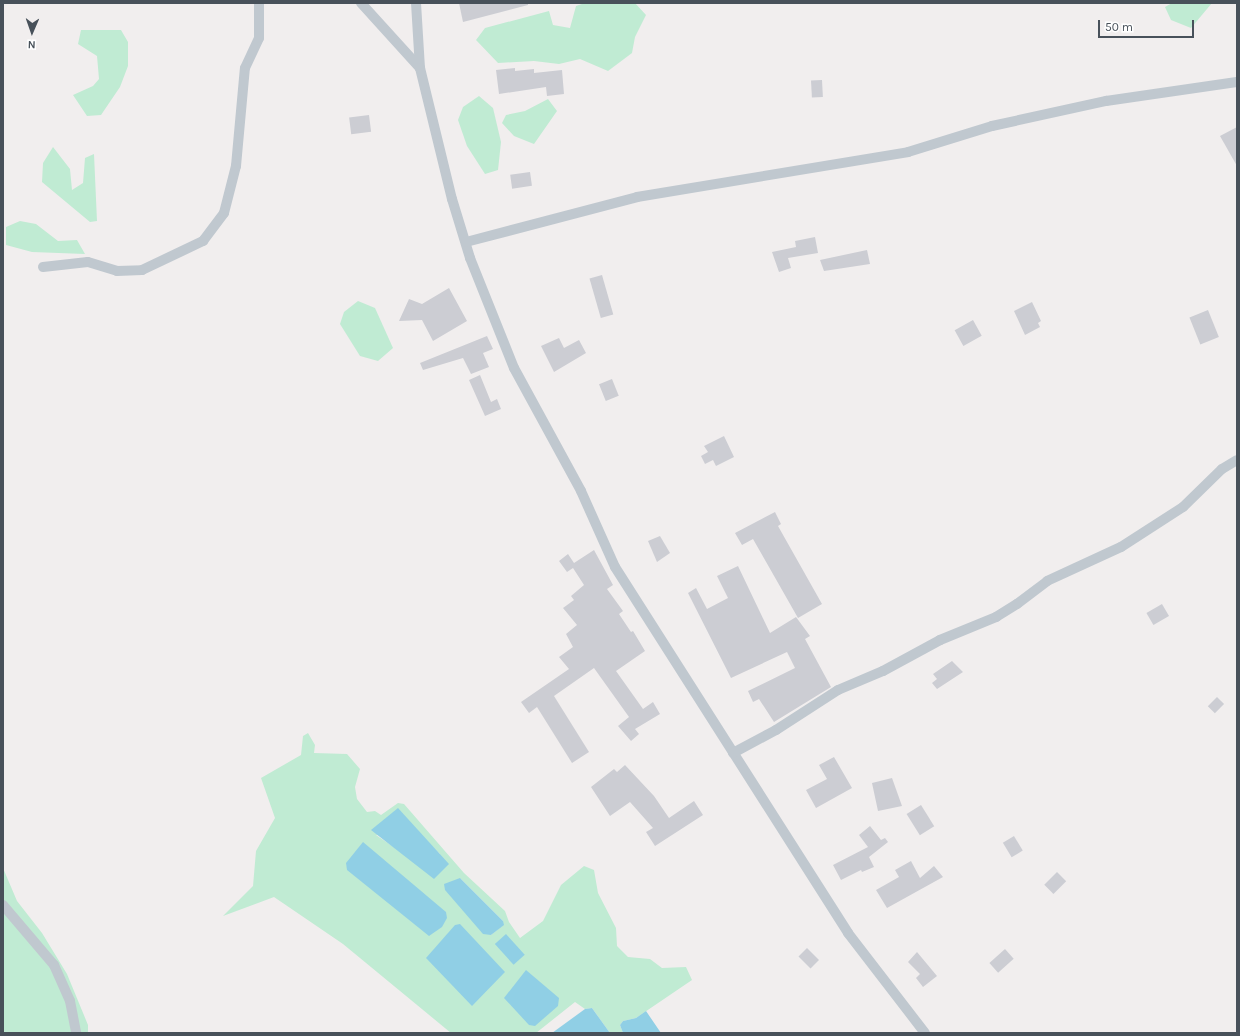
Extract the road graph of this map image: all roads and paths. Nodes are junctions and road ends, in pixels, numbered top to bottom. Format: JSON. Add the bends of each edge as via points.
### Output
{"nodes":[{"id":1,"x":260,"y":3,"type":"edge"},
{"id":2,"x":361,"y":3,"type":"edge"},
{"id":3,"x":416,"y":3,"type":"edge"},
{"id":4,"x":420,"y":68,"type":"junction"},
{"id":5,"x":1237,"y":82,"type":"edge"},
{"id":6,"x":466,"y":242,"type":"junction"},
{"id":7,"x":43,"y":267,"type":"dead end"},
{"id":8,"x":1237,"y":460,"type":"edge"},
{"id":9,"x":733,"y":753,"type":"junction"},
{"id":10,"x":3,"y":905,"type":"edge"},
{"id":11,"x":76,"y":1033,"type":"edge"},
{"id":12,"x":925,"y":1033,"type":"edge"}],
"edges":[{"from":1,"to":7,"type":"street","via":[[259,38],[245,68],[233,180],[224,213],[203,241],[142,270],[117,271],[88,262]]},
{"from":2,"to":4,"type":"street"},
{"from":3,"to":4,"type":"street"},
{"from":4,"to":6,"type":"street"},
{"from":5,"to":6,"type":"street","via":[[1106,101],[992,126],[908,152],[636,197]]},
{"from":6,"to":9,"type":"street","via":[[514,368],[581,491],[615,567]]},
{"from":8,"to":9,"type":"street","via":[[1222,469],[1183,507],[1121,547],[1046,580],[1017,604],[996,616],[940,640],[883,671],[838,690],[776,730]]},
{"from":9,"to":12,"type":"street","via":[[848,932]]},
{"from":10,"to":11,"type":"street","via":[[54,965],[70,1001]]}]}
